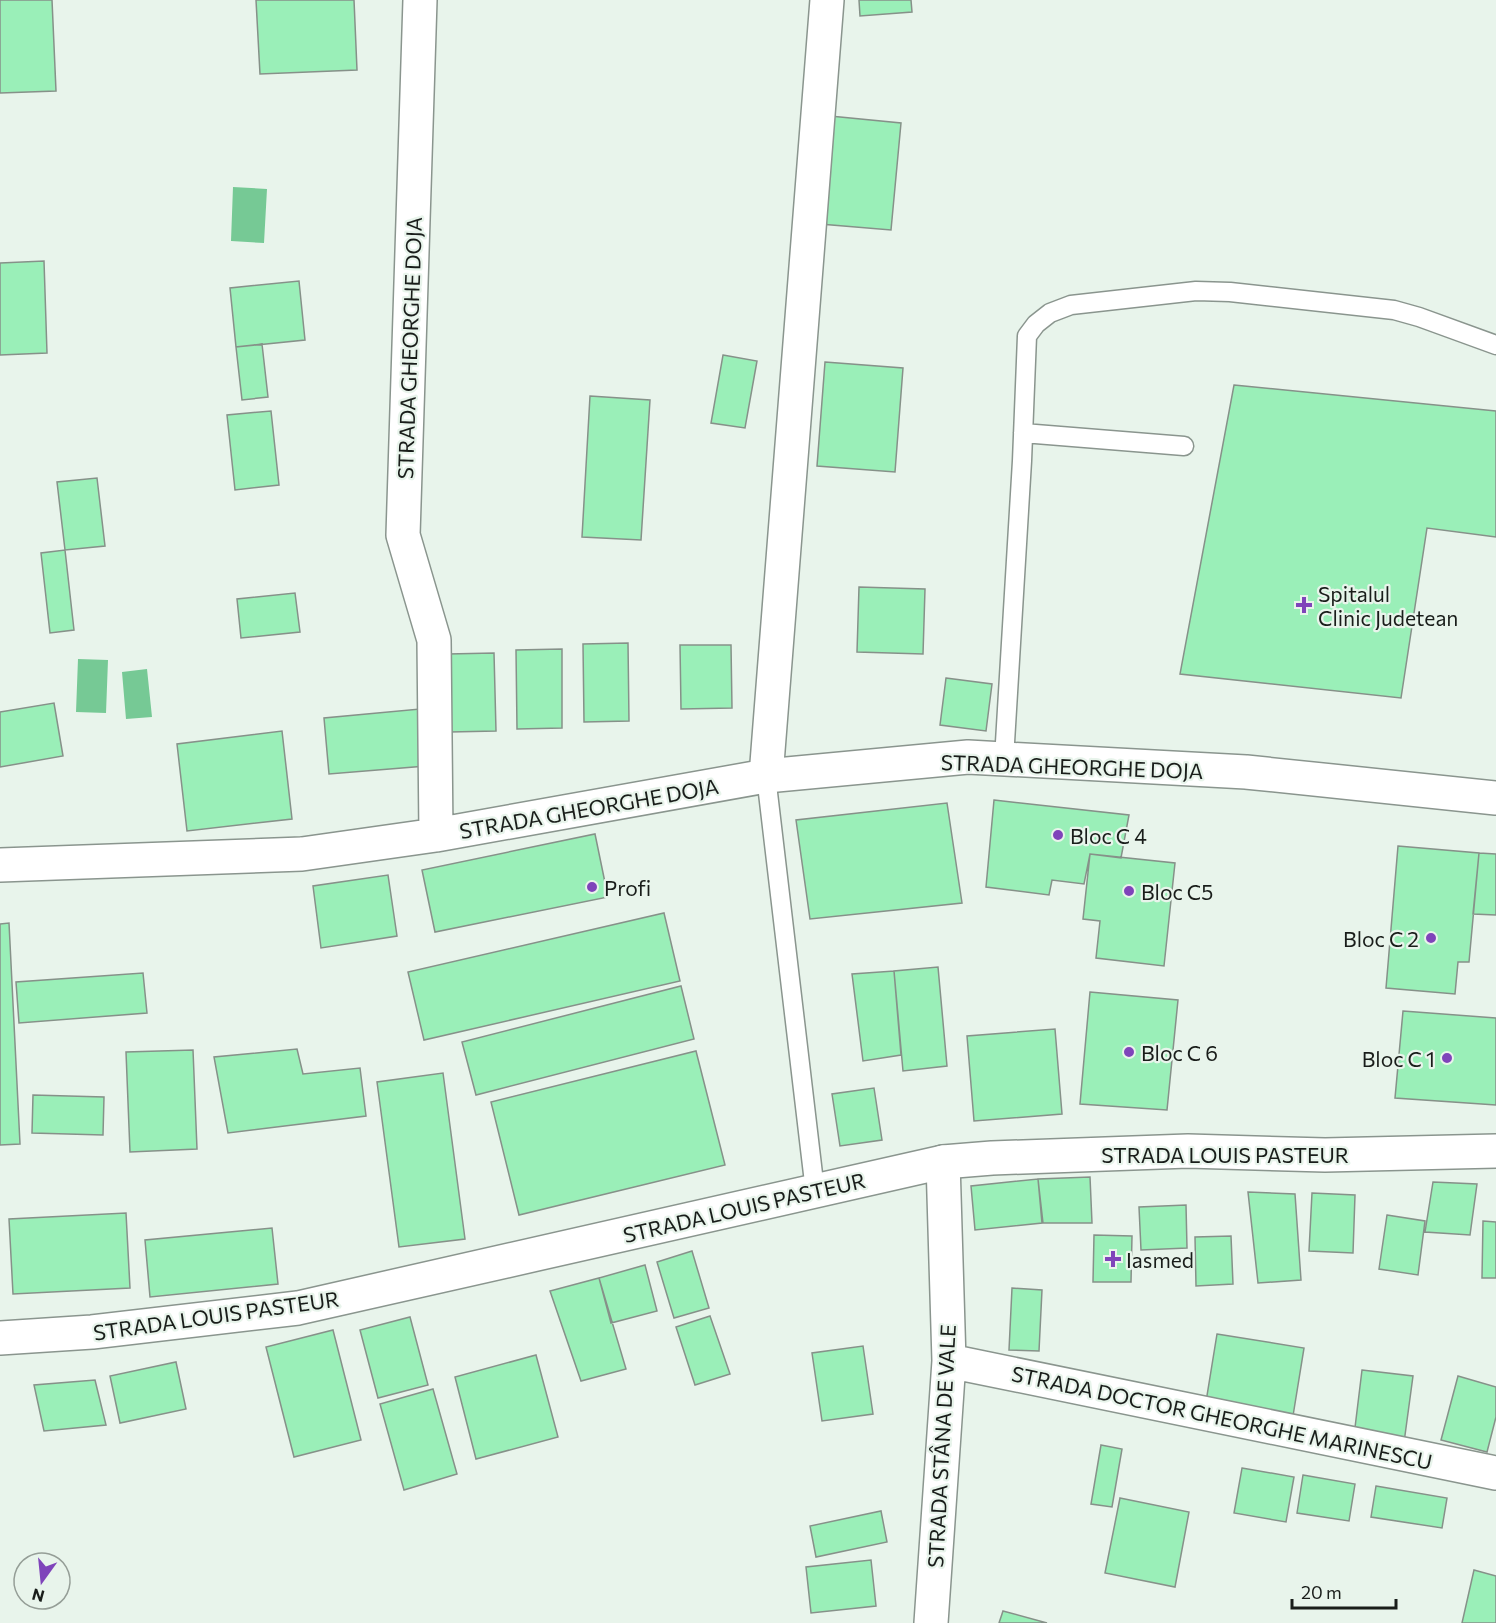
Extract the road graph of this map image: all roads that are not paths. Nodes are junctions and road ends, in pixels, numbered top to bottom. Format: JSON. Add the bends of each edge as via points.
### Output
{"nodes":[{"id":1,"x":420,"y":0,"type":"edge"},
{"id":2,"x":827,"y":0,"type":"edge"},
{"id":3,"x":1496,"y":345,"type":"edge"},
{"id":4,"x":1023,"y":433,"type":"junction"},
{"id":5,"x":1184,"y":446,"type":"dead end"},
{"id":6,"x":1004,"y":759,"type":"junction"},
{"id":7,"x":766,"y":776,"type":"junction"},
{"id":8,"x":1496,"y":798,"type":"edge"},
{"id":9,"x":436,"y":835,"type":"junction"},
{"id":10,"x":0,"y":865,"type":"edge"},
{"id":11,"x":1496,"y":1151,"type":"edge"},
{"id":12,"x":943,"y":1162,"type":"junction"},
{"id":13,"x":815,"y":1191,"type":"junction"},
{"id":14,"x":0,"y":1338,"type":"edge"},
{"id":15,"x":949,"y":1361,"type":"junction"},
{"id":16,"x":1496,"y":1473,"type":"edge"},
{"id":17,"x":931,"y":1623,"type":"edge"}],
"edges":[{"from":1,"to":9,"type":"street","name":"STRADA GHEORGHE DOJA","via":[[403,535],[434,640]]},
{"from":2,"to":7,"type":"street"},
{"from":3,"to":4,"type":"lane","via":[[1394,310],[1230,292],[1196,291],[1071,305],[1050,313],[1027,336]]},
{"from":4,"to":5,"type":"lane"},
{"from":4,"to":6,"type":"lane"},
{"from":6,"to":7,"type":"street","name":"STRADA GHEORGHE DOJA","via":[[968,757]]},
{"from":6,"to":8,"type":"street","name":"STRADA GHEORGHE DOJA","via":[[1246,772]]},
{"from":7,"to":9,"type":"street","name":"STRADA GHEORGHE DOJA"},
{"from":7,"to":13,"type":"lane"},
{"from":9,"to":10,"type":"street","name":"STRADA GHEORGHE DOJA","via":[[302,854]]},
{"from":11,"to":12,"type":"street","name":"STRADA LOUIS PASTEUR","via":[[1325,1155],[1188,1151]]},
{"from":12,"to":13,"type":"street","name":"STRADA LOUIS PASTEUR"},
{"from":12,"to":15,"type":"street","name":"STRADA STÂNA DE VALE"},
{"from":13,"to":14,"type":"street","name":"STRADA LOUIS PASTEUR","via":[[298,1308],[92,1332]]},
{"from":15,"to":16,"type":"street","name":"STRADA DOCTOR GHEORGHE MARINESCU"},
{"from":15,"to":17,"type":"street","name":"STRADA STÂNA DE VALE"}]}
